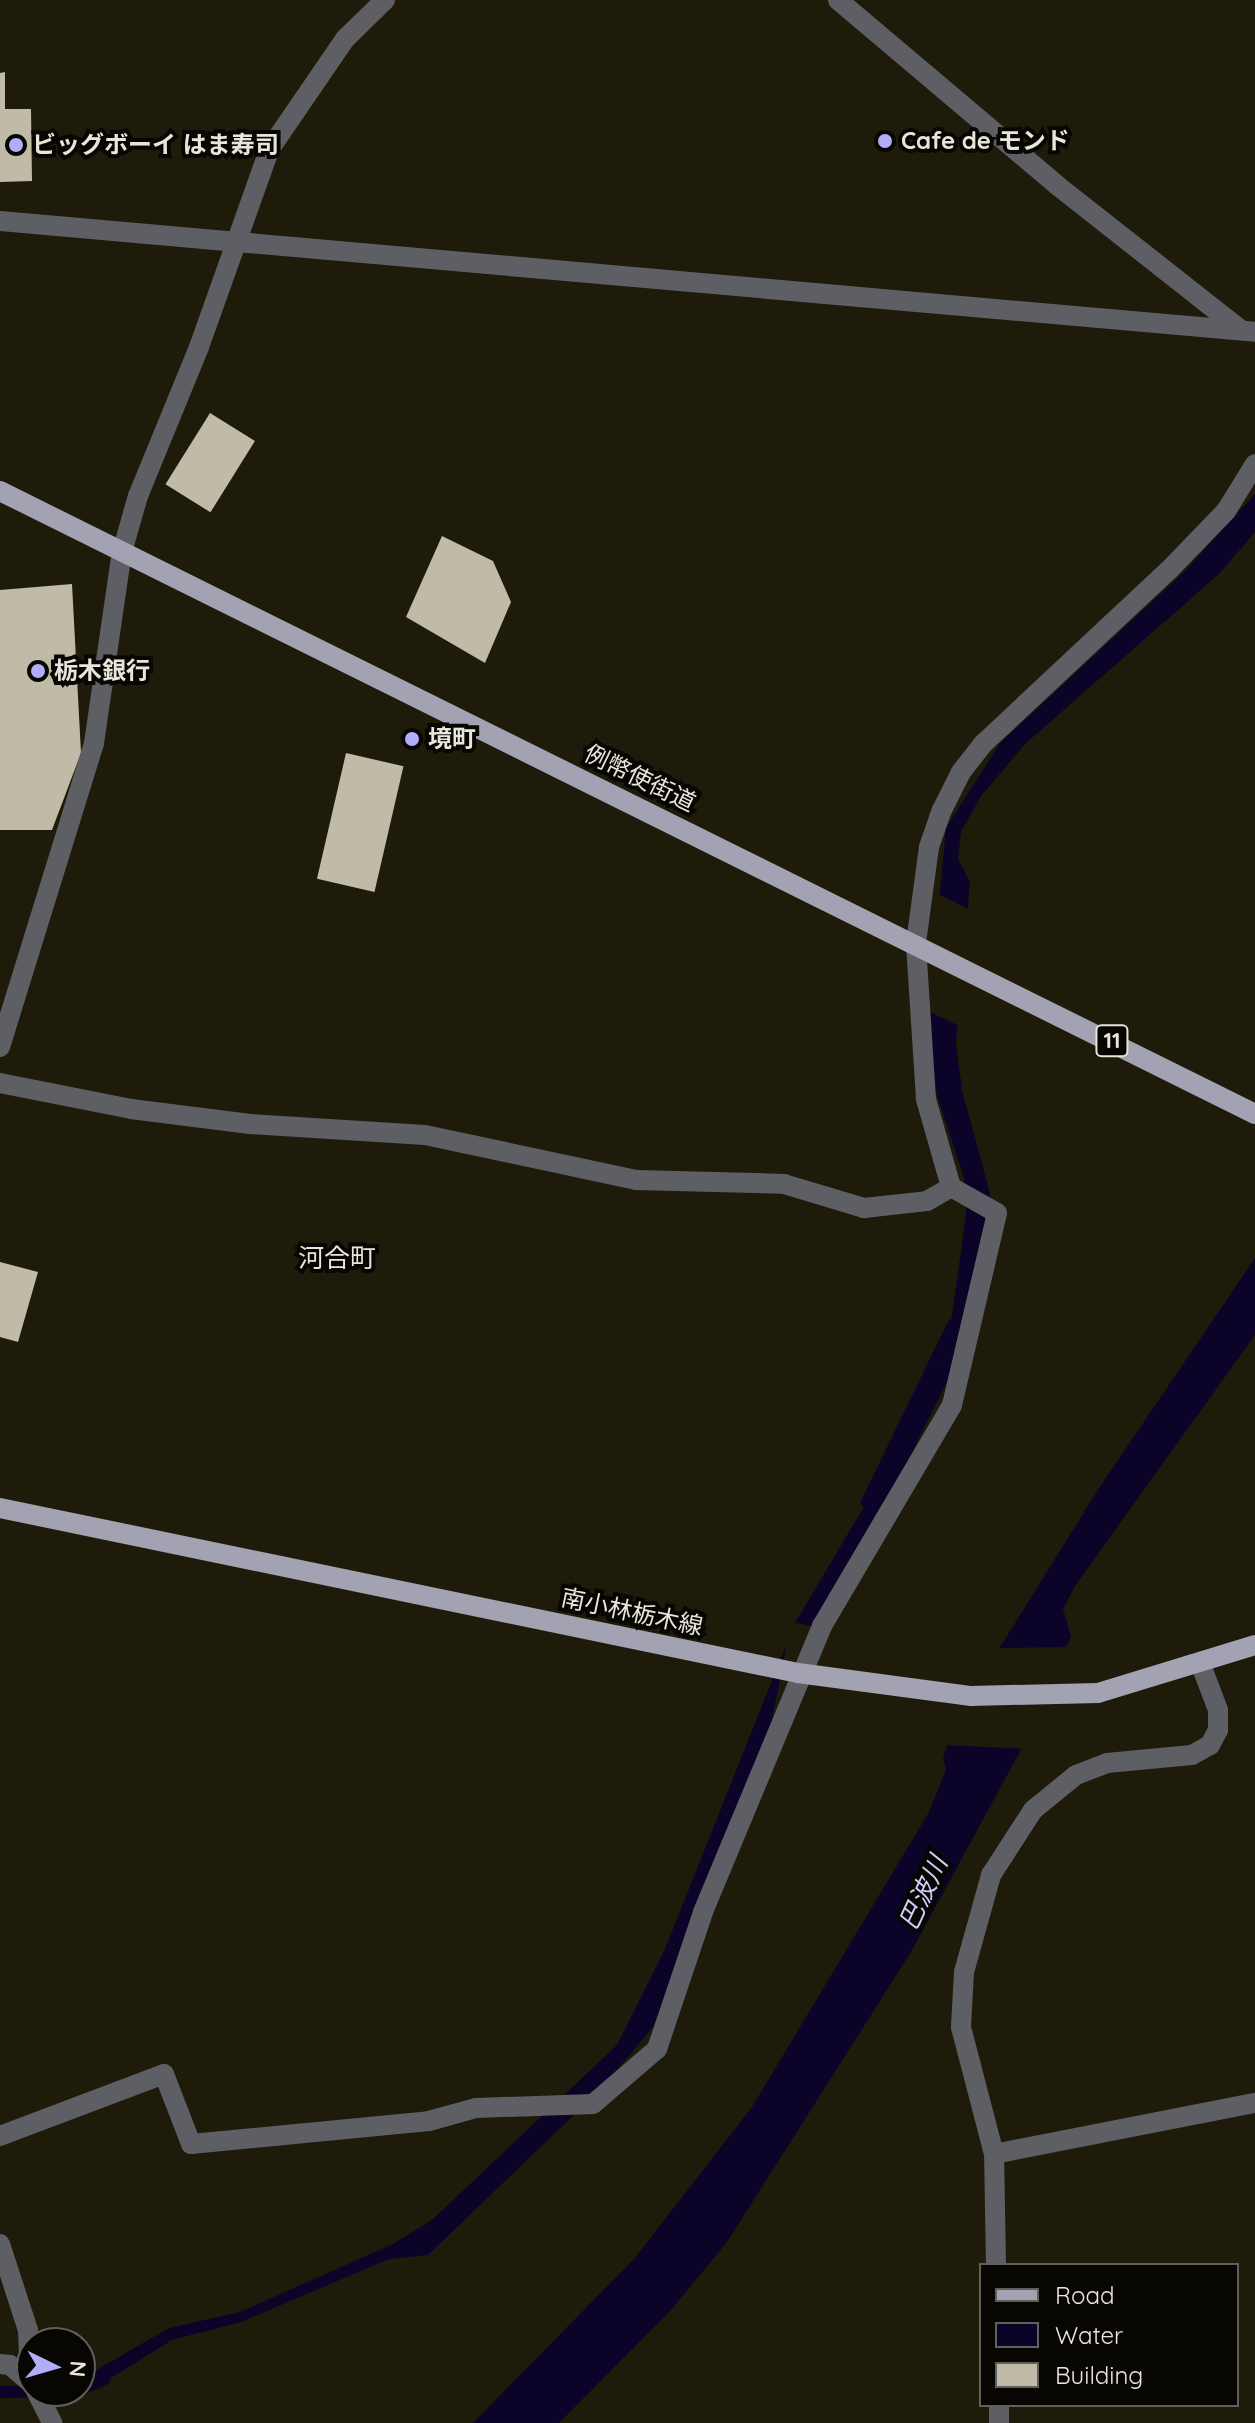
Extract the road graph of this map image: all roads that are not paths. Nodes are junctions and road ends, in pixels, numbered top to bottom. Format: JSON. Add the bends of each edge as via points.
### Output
{"nodes":[{"id":1,"x":385,"y":0,"type":"edge"},
{"id":2,"x":838,"y":0,"type":"edge"},
{"id":3,"x":0,"y":221,"type":"edge"},
{"id":4,"x":234,"y":240,"type":"junction"},
{"id":5,"x":1248,"y":331,"type":"edge"},
{"id":6,"x":1255,"y":464,"type":"edge"},
{"id":7,"x":0,"y":491,"type":"edge"},
{"id":8,"x":122,"y":552,"type":"junction"},
{"id":9,"x":922,"y":946,"type":"junction"},
{"id":10,"x":0,"y":1047,"type":"edge"},
{"id":11,"x":0,"y":1083,"type":"edge"},
{"id":12,"x":1255,"y":1114,"type":"edge"},
{"id":13,"x":951,"y":1187,"type":"junction"},
{"id":14,"x":0,"y":1508,"type":"edge"},
{"id":15,"x":1255,"y":1645,"type":"edge"},
{"id":16,"x":1201,"y":1665,"type":"junction"},
{"id":17,"x":800,"y":1673,"type":"junction"},
{"id":18,"x":1255,"y":2103,"type":"edge"},
{"id":19,"x":0,"y":2136,"type":"edge"},
{"id":20,"x":994,"y":2154,"type":"junction"},
{"id":21,"x":0,"y":2244,"type":"edge"},
{"id":22,"x":996,"y":2263,"type":"edge"},
{"id":23,"x":27,"y":2327,"type":"edge"}],
"edges":[{"from":1,"to":4,"type":"street","via":[[345,39],[269,150]]},
{"from":2,"to":5,"type":"street","via":[[1058,186]]},
{"from":3,"to":4,"type":"street"},
{"from":4,"to":5,"type":"street"},
{"from":4,"to":8,"type":"street"},
{"from":6,"to":9,"type":"street","via":[[1226,511],[984,743],[961,772],[929,847]]},
{"from":7,"to":8,"type":"main road","name":"例幣使街道","number":"11"},
{"from":8,"to":9,"type":"main road","name":"例幣使街道","number":"11"},
{"from":8,"to":10,"type":"street","via":[[94,743]]},
{"from":9,"to":12,"type":"main road","name":"例幣使街道","number":"11"},
{"from":9,"to":13,"type":"street","via":[[926,1099]]},
{"from":11,"to":13,"type":"street","via":[[131,1109],[250,1124],[425,1135],[636,1180],[784,1184],[864,1208],[927,1201]]},
{"from":13,"to":17,"type":"street","via":[[997,1213],[952,1405],[822,1626]]},
{"from":14,"to":17,"type":"main road","name":"南小林栃木線"},
{"from":15,"to":16,"type":"main road","name":"南小林栃木線"},
{"from":16,"to":17,"type":"main road","name":"南小林栃木線","via":[[1098,1693],[1045,1697],[971,1696]]},
{"from":16,"to":20,"type":"street","via":[[1218,1710],[1210,1745],[1192,1755],[1107,1763],[1076,1775],[1033,1810],[991,1875],[964,1972],[961,2027]]},
{"from":17,"to":19,"type":"street","via":[[703,1912],[657,2049],[593,2104],[476,2108],[429,2121],[191,2144],[164,2074]]},
{"from":18,"to":20,"type":"street"},
{"from":20,"to":22,"type":"street"},
{"from":21,"to":23,"type":"street"}]}
